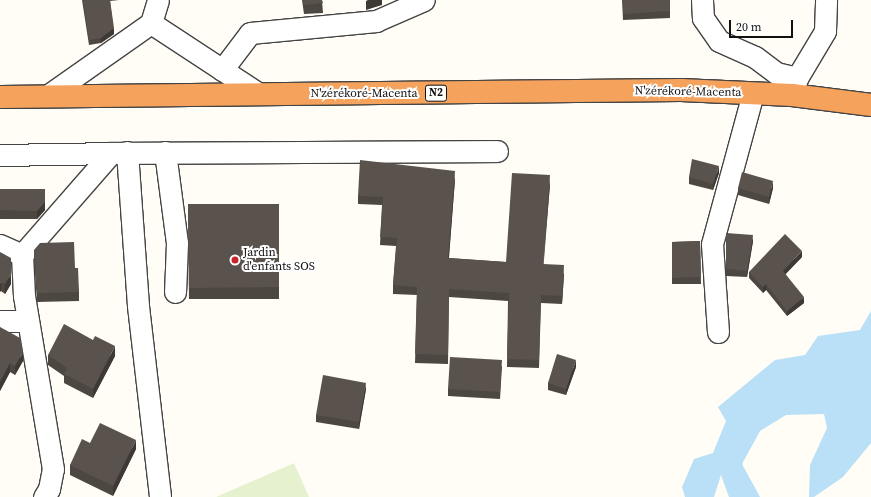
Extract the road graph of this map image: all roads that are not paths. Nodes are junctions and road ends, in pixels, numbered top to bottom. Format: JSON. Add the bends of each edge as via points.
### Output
{"nodes":[{"id":1,"x":158,"y":0,"type":"edge"},
{"id":2,"x":424,"y":0,"type":"edge"},
{"id":3,"x":702,"y":0,"type":"edge"},
{"id":4,"x":826,"y":0,"type":"edge"},
{"id":5,"x":151,"y":23,"type":"junction"},
{"id":6,"x":222,"y":70,"type":"junction"},
{"id":7,"x":794,"y":87,"type":"junction"},
{"id":8,"x":753,"y":93,"type":"junction"},
{"id":9,"x":259,"y":94,"type":"junction"},
{"id":10,"x":47,"y":96,"type":"junction"},
{"id":11,"x":0,"y":97,"type":"edge"},
{"id":12,"x":871,"y":105,"type":"edge"},
{"id":13,"x":497,"y":151,"type":"dead end"},
{"id":14,"x":119,"y":152,"type":"junction"},
{"id":15,"x":165,"y":152,"type":"junction"},
{"id":16,"x":0,"y":155,"type":"edge"},
{"id":17,"x":0,"y":245,"type":"edge"},
{"id":18,"x":22,"y":255,"type":"junction"},
{"id":19,"x":175,"y":292,"type":"dead end"},
{"id":20,"x":0,"y":321,"type":"edge"},
{"id":21,"x":28,"y":321,"type":"junction"},
{"id":22,"x":718,"y":332,"type":"dead end"},
{"id":23,"x":44,"y":497,"type":"edge"},
{"id":24,"x":160,"y":497,"type":"edge"}],
"edges":[{"from":1,"to":5,"type":"street"},
{"from":2,"to":6,"type":"street","via":[[376,21],[250,33]]},
{"from":3,"to":7,"type":"street","via":[[702,18],[719,41],[755,57]]},
{"from":4,"to":7,"type":"street","via":[[825,31]]},
{"from":5,"to":6,"type":"street"},
{"from":5,"to":10,"type":"street"},
{"from":6,"to":9,"type":"street"},
{"from":7,"to":8,"type":"highway","name":"N'zérékoré-Macenta","number":"N2"},
{"from":7,"to":12,"type":"highway","name":"N'zérékoré-Macenta","number":"N2"},
{"from":8,"to":9,"type":"highway","name":"N'zérékoré-Macenta","number":"N2","via":[[681,90]]},
{"from":8,"to":22,"type":"street","via":[[712,244]]},
{"from":9,"to":10,"type":"highway","name":"N'zérékoré-Macenta","number":"N2"},
{"from":10,"to":11,"type":"highway","name":"N'zérékoré-Macenta","number":"N2"},
{"from":13,"to":15,"type":"street"},
{"from":14,"to":15,"type":"street"},
{"from":14,"to":16,"type":"street"},
{"from":14,"to":18,"type":"street"},
{"from":14,"to":24,"type":"street"},
{"from":15,"to":19,"type":"street","via":[[177,242]]},
{"from":17,"to":18,"type":"street"},
{"from":18,"to":21,"type":"street"},
{"from":20,"to":21,"type":"street"},
{"from":21,"to":23,"type":"street","via":[[53,469],[49,489]]}]}
